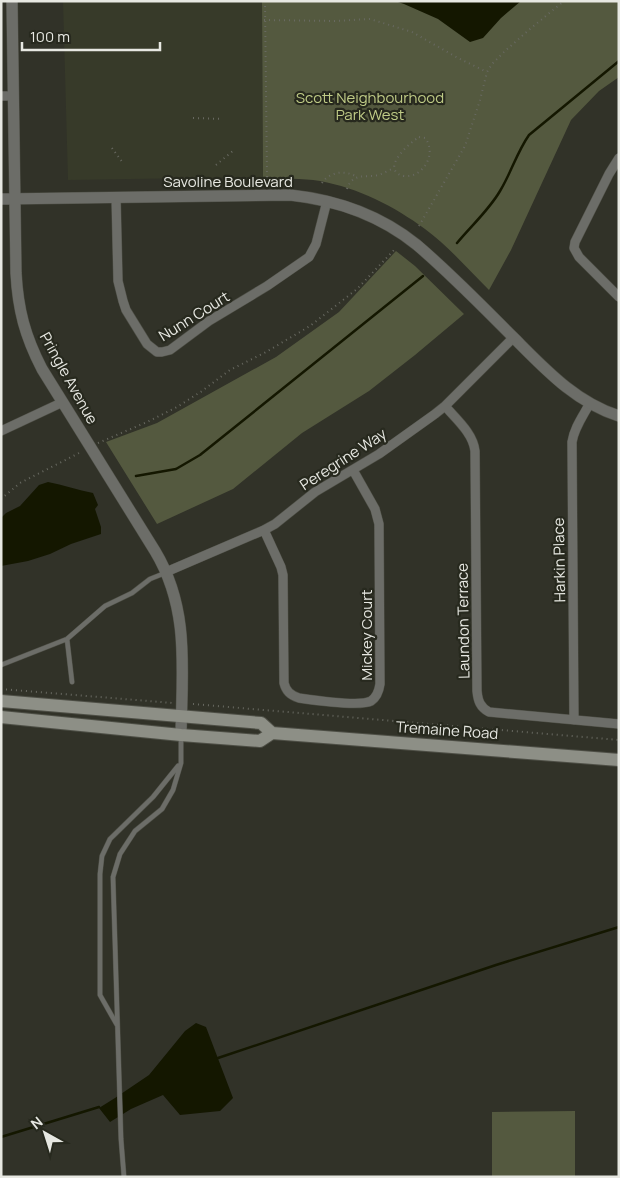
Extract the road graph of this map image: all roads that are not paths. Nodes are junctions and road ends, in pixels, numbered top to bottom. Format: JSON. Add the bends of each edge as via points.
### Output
{"nodes":[{"id":1,"x":12,"y":1,"type":"edge"},
{"id":2,"x":7,"y":96,"type":"edge"},
{"id":3,"x":618,"y":160,"type":"edge"},
{"id":4,"x":116,"y":197,"type":"junction"},
{"id":5,"x":15,"y":198,"type":"junction"},
{"id":6,"x":1,"y":199,"type":"edge"},
{"id":7,"x":327,"y":201,"type":"junction"},
{"id":8,"x":619,"y":297,"type":"edge"},
{"id":9,"x":513,"y":338,"type":"junction"},
{"id":10,"x":63,"y":402,"type":"junction"},
{"id":11,"x":590,"y":404,"type":"junction"},
{"id":12,"x":445,"y":406,"type":"junction"},
{"id":13,"x":619,"y":416,"type":"edge"},
{"id":14,"x":1,"y":431,"type":"edge"},
{"id":15,"x":353,"y":470,"type":"junction"},
{"id":16,"x":264,"y":530,"type":"junction"},
{"id":17,"x":166,"y":572,"type":"junction"},
{"id":18,"x":67,"y":639,"type":"junction"},
{"id":19,"x":1,"y":665,"type":"edge"},
{"id":20,"x":72,"y":682,"type":"dead end"},
{"id":21,"x":1,"y":701,"type":"edge"},
{"id":22,"x":182,"y":710,"type":"junction"},
{"id":23,"x":1,"y":717,"type":"edge"},
{"id":24,"x":574,"y":720,"type":"junction"},
{"id":25,"x":619,"y":724,"type":"edge"},
{"id":26,"x":272,"y":733,"type":"junction"},
{"id":27,"x":181,"y":735,"type":"junction"},
{"id":28,"x":619,"y":760,"type":"edge"},
{"id":29,"x":181,"y":763,"type":"junction"},
{"id":30,"x":117,"y":1026,"type":"junction"},
{"id":31,"x":124,"y":1177,"type":"edge"}],
"edges":[{"from":1,"to":2,"type":"street","name":"Pringle Avenue"},
{"from":2,"to":5,"type":"street","name":"Pringle Avenue"},
{"from":3,"to":8,"type":"street","via":[[574,248],[579,258]]},
{"from":4,"to":5,"type":"street","name":"Savoline Boulevard"},
{"from":4,"to":7,"type":"street","name":"Savoline Boulevard","via":[[271,194]]},
{"from":4,"to":7,"type":"street","name":"Nunn Court","via":[[118,281],[123,301],[147,344],[162,352],[170,350],[309,257],[316,244]]},
{"from":5,"to":6,"type":"street","name":"Savoline Boulevard"},
{"from":5,"to":10,"type":"street","name":"Pringle Avenue","via":[[20,312],[35,355]]},
{"from":7,"to":9,"type":"street","name":"Savoline Boulevard","via":[[367,214],[406,236]]},
{"from":9,"to":11,"type":"street","name":"Savoline Boulevard","via":[[568,390]]},
{"from":9,"to":12,"type":"street","name":"Peregrine Way"},
{"from":10,"to":14,"type":"street"},
{"from":10,"to":17,"type":"street","name":"Pringle Avenue"},
{"from":11,"to":13,"type":"street","name":"Savoline Boulevard"},
{"from":11,"to":24,"type":"street","name":"Harkin Place","via":[[572,442]]},
{"from":12,"to":15,"type":"street","name":"Peregrine Way"},
{"from":12,"to":24,"type":"street","name":"Laundon Terrace","via":[[468,433],[475,451],[478,702],[489,712]]},
{"from":15,"to":16,"type":"street","name":"Peregrine Way","via":[[315,492]]},
{"from":15,"to":16,"type":"street","name":"Mickey Court","via":[[375,509],[379,524],[380,690],[370,702],[358,704],[299,698],[286,690],[283,575]]},
{"from":16,"to":17,"type":"street","name":"Peregrine Way"},
{"from":17,"to":18,"type":"lane","via":[[105,606]]},
{"from":17,"to":22,"type":"street","name":"Pringle Avenue","via":[[181,626]]},
{"from":18,"to":19,"type":"lane"},
{"from":18,"to":20,"type":"lane"},
{"from":21,"to":22,"type":"main road","name":"Tremaine Road"},
{"from":22,"to":26,"type":"main road","name":"Tremaine Road","via":[[261,723]]},
{"from":22,"to":27,"type":"street","name":"Pringle Avenue"},
{"from":23,"to":27,"type":"main road","name":"Tremaine Road"},
{"from":24,"to":25,"type":"street","name":"Laundon Terrace"},
{"from":26,"to":27,"type":"main road","name":"Tremaine Road","via":[[260,741]]},
{"from":26,"to":28,"type":"main road","name":"Tremaine Road"},
{"from":27,"to":29,"type":"lane"},
{"from":29,"to":30,"type":"lane","via":[[173,790],[162,809],[135,831],[120,854],[113,877]]},
{"from":29,"to":30,"type":"lane","via":[[153,797],[110,839],[102,856],[100,995]]},
{"from":30,"to":31,"type":"lane"}]}
